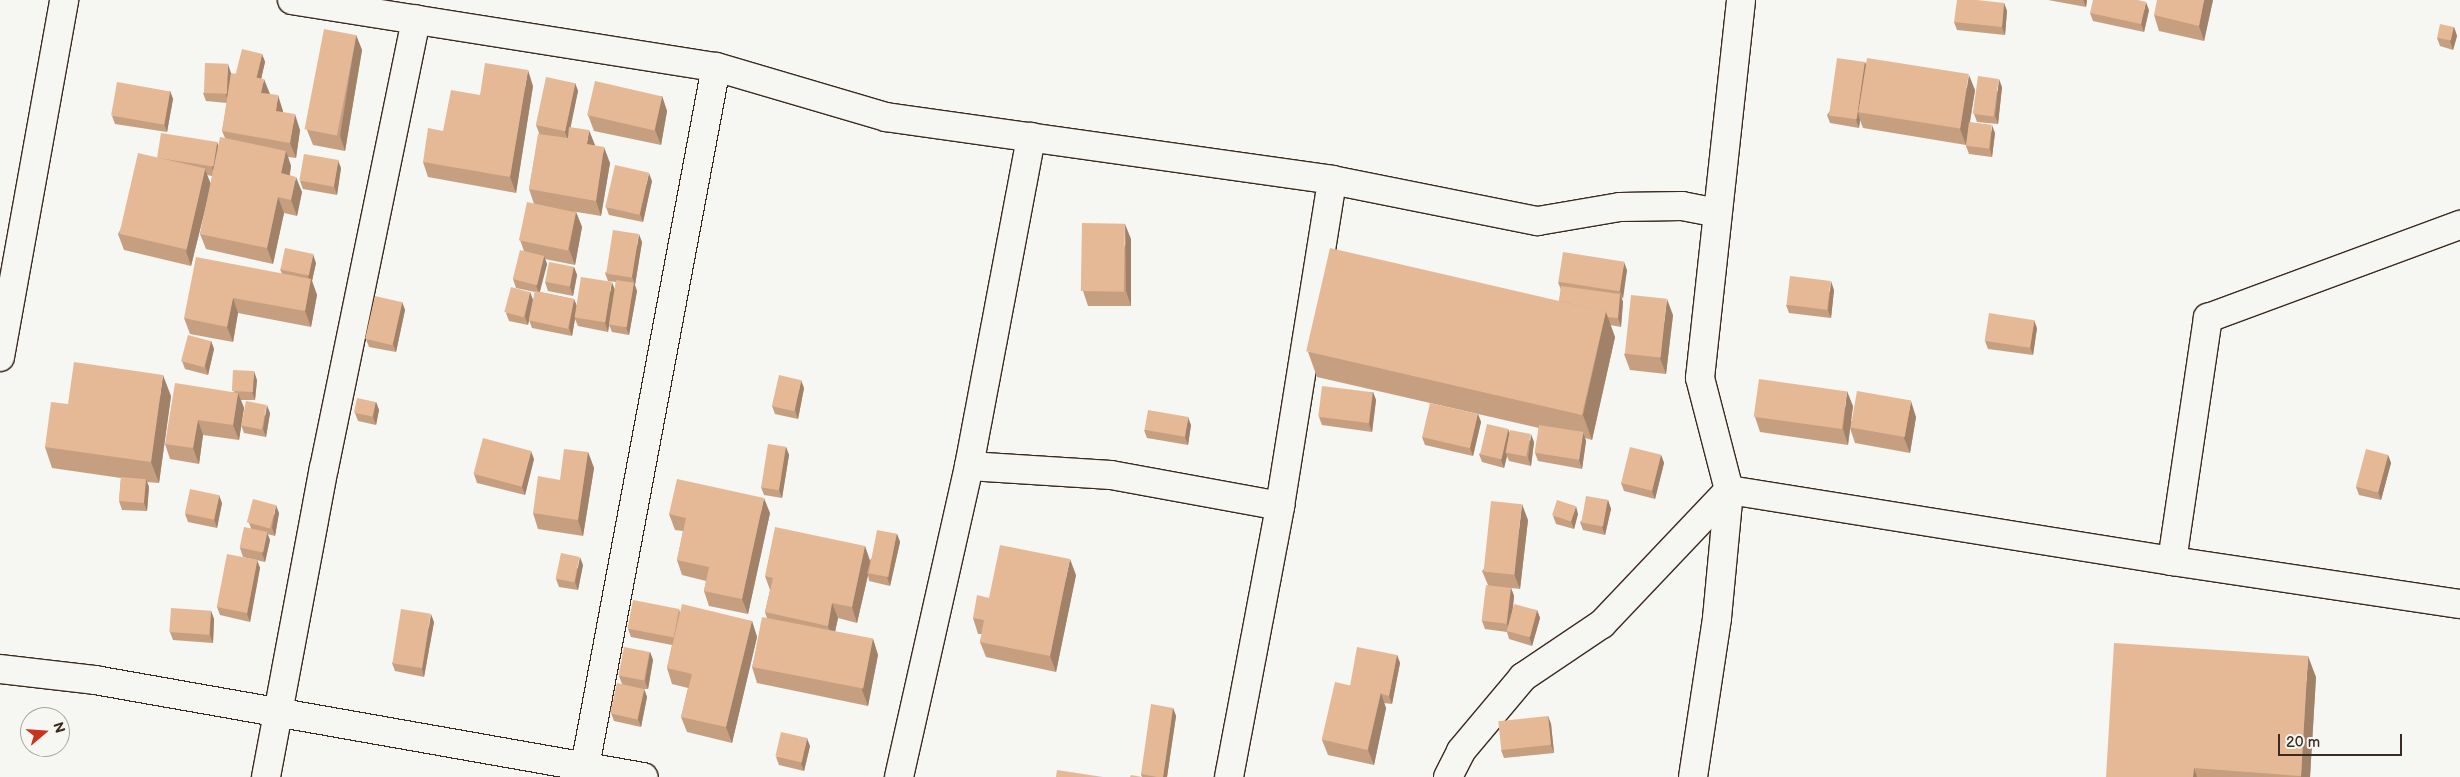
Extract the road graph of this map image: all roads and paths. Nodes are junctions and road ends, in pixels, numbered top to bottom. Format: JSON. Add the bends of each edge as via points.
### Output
{"nodes":[{"id":1,"x":64,"y":0,"type":"edge"},
{"id":2,"x":292,"y":0,"type":"edge"},
{"id":3,"x":1741,"y":0,"type":"edge"},
{"id":4,"x":416,"y":20,"type":"junction"},
{"id":5,"x":716,"y":67,"type":"junction"},
{"id":6,"x":1031,"y":138,"type":"junction"},
{"id":7,"x":1332,"y":180,"type":"junction"},
{"id":8,"x":1717,"y":213,"type":"junction"},
{"id":9,"x":2460,"y":225,"type":"edge"},
{"id":10,"x":0,"y":357,"type":"edge"},
{"id":11,"x":969,"y":466,"type":"junction"},
{"id":12,"x":1729,"y":490,"type":"junction"},
{"id":13,"x":1280,"y":506,"type":"junction"},
{"id":14,"x":2172,"y":560,"type":"junction"},
{"id":15,"x":2460,"y":604,"type":"edge"},
{"id":16,"x":0,"y":669,"type":"edge"},
{"id":17,"x":276,"y":712,"type":"junction"},
{"id":18,"x":583,"y":772,"type":"edge"},
{"id":19,"x":266,"y":777,"type":"edge"},
{"id":20,"x":643,"y":777,"type":"edge"},
{"id":21,"x":898,"y":777,"type":"edge"},
{"id":22,"x":1229,"y":777,"type":"edge"},
{"id":23,"x":1448,"y":777,"type":"edge"},
{"id":24,"x":1693,"y":777,"type":"edge"}],
"edges":[{"from":1,"to":10,"type":"street"},
{"from":2,"to":4,"type":"street"},
{"from":3,"to":8,"type":"street"},
{"from":4,"to":5,"type":"street"},
{"from":4,"to":17,"type":"street"},
{"from":5,"to":6,"type":"street","via":[[886,117]]},
{"from":5,"to":18,"type":"street"},
{"from":6,"to":7,"type":"street"},
{"from":6,"to":11,"type":"street"},
{"from":7,"to":8,"type":"street","via":[[1538,221],[1620,207],[1682,206]]},
{"from":7,"to":13,"type":"street"},
{"from":8,"to":12,"type":"street","via":[[1700,378]]},
{"from":9,"to":14,"type":"street","via":[[2208,318]]},
{"from":11,"to":13,"type":"street","via":[[1111,475]]},
{"from":11,"to":21,"type":"street"},
{"from":12,"to":14,"type":"street"},
{"from":12,"to":23,"type":"street","via":[[1602,624],[1523,677],[1460,751]]},
{"from":12,"to":24,"type":"street","via":[[1718,618]]},
{"from":13,"to":22,"type":"street"},
{"from":14,"to":15,"type":"street"},
{"from":16,"to":17,"type":"street","via":[[95,680]]},
{"from":17,"to":18,"type":"street"},
{"from":17,"to":19,"type":"street"},
{"from":18,"to":20,"type":"street"}]}
